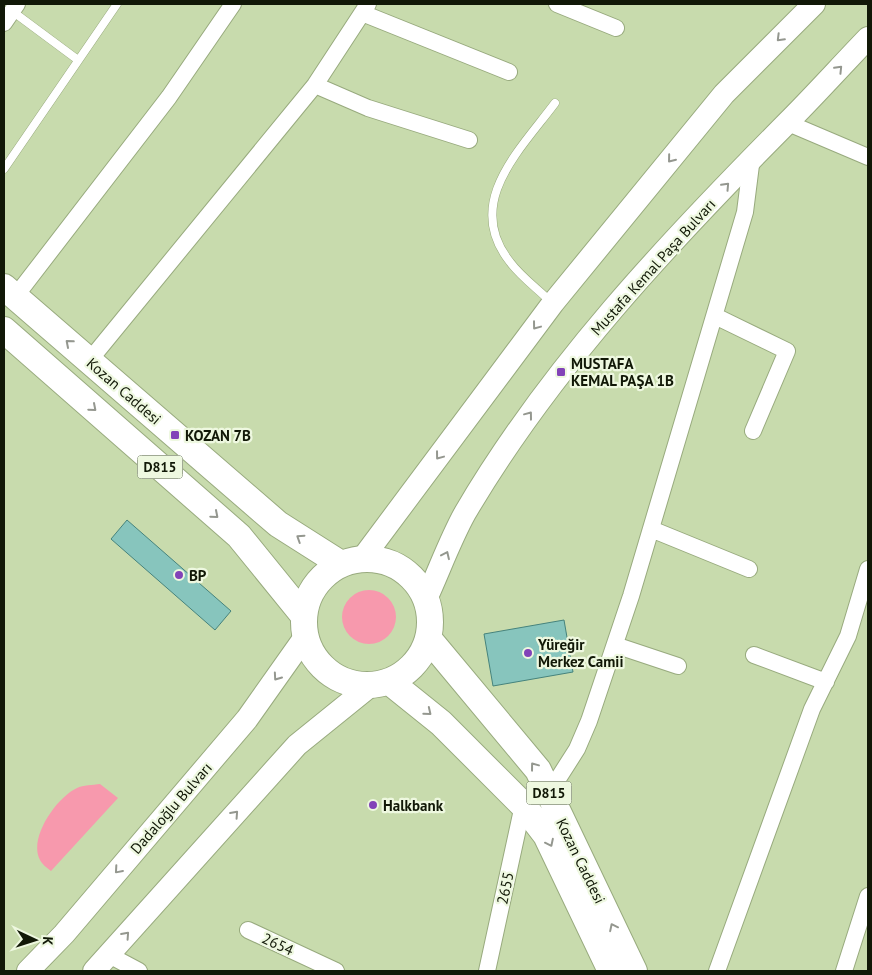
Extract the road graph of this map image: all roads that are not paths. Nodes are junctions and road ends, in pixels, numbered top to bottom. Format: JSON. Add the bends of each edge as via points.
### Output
{"nodes":[{"id":1,"x":117,"y":4,"type":"edge"},
{"id":2,"x":232,"y":4,"type":"edge"},
{"id":3,"x":557,"y":4,"type":"edge"},
{"id":4,"x":814,"y":4,"type":"edge"},
{"id":5,"x":365,"y":8,"type":"edge"},
{"id":6,"x":11,"y":13,"type":"edge"},
{"id":7,"x":616,"y":28,"type":"dead end"},
{"id":8,"x":867,"y":41,"type":"edge"},
{"id":9,"x":78,"y":60,"type":"junction"},
{"id":10,"x":509,"y":72,"type":"dead end"},
{"id":11,"x":315,"y":85,"type":"junction"},
{"id":12,"x":555,"y":103,"type":"dead end"},
{"id":13,"x":788,"y":123,"type":"junction"},
{"id":14,"x":469,"y":140,"type":"dead end"},
{"id":15,"x":752,"y":157,"type":"junction"},
{"id":16,"x":868,"y":157,"type":"edge"},
{"id":17,"x":4,"y":169,"type":"edge"},
{"id":18,"x":9,"y":292,"type":"edge"},
{"id":19,"x":553,"y":303,"type":"junction"},
{"id":20,"x":714,"y":316,"type":"junction"},
{"id":21,"x":4,"y":330,"type":"edge"},
{"id":22,"x":89,"y":361,"type":"junction"},
{"id":23,"x":754,"y":431,"type":"dead end"},
{"id":24,"x":651,"y":530,"type":"junction"},
{"id":25,"x":352,"y":562,"type":"junction"},
{"id":26,"x":749,"y":569,"type":"dead end"},
{"id":27,"x":868,"y":569,"type":"edge"},
{"id":28,"x":426,"y":599,"type":"junction"},
{"id":29,"x":304,"y":626,"type":"junction"},
{"id":30,"x":428,"y":638,"type":"junction"},
{"id":31,"x":615,"y":644,"type":"junction"},
{"id":32,"x":754,"y":654,"type":"dead end"},
{"id":33,"x":678,"y":666,"type":"dead end"},
{"id":34,"x":826,"y":682,"type":"junction"},
{"id":35,"x":380,"y":684,"type":"junction"},
{"id":36,"x":549,"y":793,"type":"junction"},
{"id":37,"x":523,"y":805,"type":"junction"},
{"id":38,"x":868,"y":896,"type":"edge"},
{"id":39,"x":248,"y":930,"type":"dead end"},
{"id":40,"x":109,"y":954,"type":"junction"},
{"id":41,"x":28,"y":971,"type":"edge"},
{"id":42,"x":94,"y":971,"type":"edge"},
{"id":43,"x":139,"y":971,"type":"edge"},
{"id":44,"x":336,"y":971,"type":"edge"},
{"id":45,"x":487,"y":971,"type":"edge"},
{"id":46,"x":611,"y":971,"type":"edge"},
{"id":47,"x":634,"y":971,"type":"edge"},
{"id":48,"x":717,"y":971,"type":"edge"},
{"id":49,"x":844,"y":971,"type":"edge"}],
"edges":[{"from":1,"to":9,"type":"lane"},
{"from":2,"to":18,"type":"street","via":[[169,97]]},
{"from":3,"to":7,"type":"street"},
{"from":4,"to":19,"type":"main road","one_way":true,"via":[[724,94]]},
{"from":5,"to":10,"type":"street"},
{"from":5,"to":11,"type":"street"},
{"from":6,"to":9,"type":"lane"},
{"from":13,"to":8,"type":"main road","name":"Mustafa Kemal Paşa Bulvarı","one_way":true},
{"from":9,"to":17,"type":"lane"},
{"from":11,"to":14,"type":"street","via":[[368,108]]},
{"from":11,"to":22,"type":"street"},
{"from":12,"to":19,"type":"lane","via":[[510,163],[496,187],[490,209],[495,237],[502,251],[511,264]]},
{"from":13,"to":15,"type":"main road","name":"Mustafa Kemal Paşa Bulvarı"},
{"from":13,"to":16,"type":"street"},
{"from":15,"to":20,"type":"street","via":[[745,212]]},
{"from":28,"to":15,"type":"main road","name":"Mustafa Kemal Paşa Bulvarı","one_way":true,"via":[[465,515],[520,427],[634,286]]},
{"from":22,"to":18,"type":"highway","name":"Kozan Caddesi","number":"D815","one_way":true},
{"from":19,"to":25,"type":"main road","one_way":true},
{"from":20,"to":23,"type":"street","via":[[787,351]]},
{"from":20,"to":24,"type":"street"},
{"from":21,"to":29,"type":"highway","number":"D815","one_way":true,"via":[[239,536]]},
{"from":25,"to":22,"type":"highway","name":"Kozan Caddesi","number":"D815","one_way":true,"via":[[278,524]]},
{"from":24,"to":26,"type":"street"},
{"from":24,"to":31,"type":"street"},
{"from":25,"to":28,"type":"highway","via":[[382,561],[400,569],[416,582]]},
{"from":25,"to":29,"type":"highway","via":[[323,576],[310,594]]},
{"from":27,"to":34,"type":"street","via":[[848,636]]},
{"from":28,"to":30,"type":"highway","via":[[430,619]]},
{"from":29,"to":35,"type":"highway","via":[[314,658],[329,674],[349,684]]},
{"from":29,"to":41,"type":"main road","name":"Dadaloğlu Bulvarı","one_way":true,"via":[[247,719],[64,934]]},
{"from":30,"to":35,"type":"highway","via":[[420,657],[407,672]]},
{"from":36,"to":30,"type":"highway","name":"Kozan Caddesi","number":"D815","one_way":true,"via":[[538,770]]},
{"from":31,"to":33,"type":"street"},
{"from":31,"to":36,"type":"street","via":[[577,749]]},
{"from":32,"to":34,"type":"street"},
{"from":34,"to":48,"type":"street","via":[[812,709]]},
{"from":35,"to":37,"type":"highway","name":"Kozan Caddesi","number":"D815","one_way":true,"via":[[441,723]]},
{"from":40,"to":35,"type":"main road","one_way":true,"via":[[297,745]]},
{"from":47,"to":36,"type":"highway","name":"Kozan Caddesi","number":"D815","one_way":true},
{"from":37,"to":45,"type":"street","name":"2655"},
{"from":37,"to":46,"type":"highway","name":"Kozan Caddesi","number":"D815","one_way":true,"via":[[546,835]]},
{"from":38,"to":49,"type":"street"},
{"from":39,"to":44,"type":"street","name":"2654"},
{"from":40,"to":42,"type":"main road"},
{"from":40,"to":43,"type":"street"}]}
